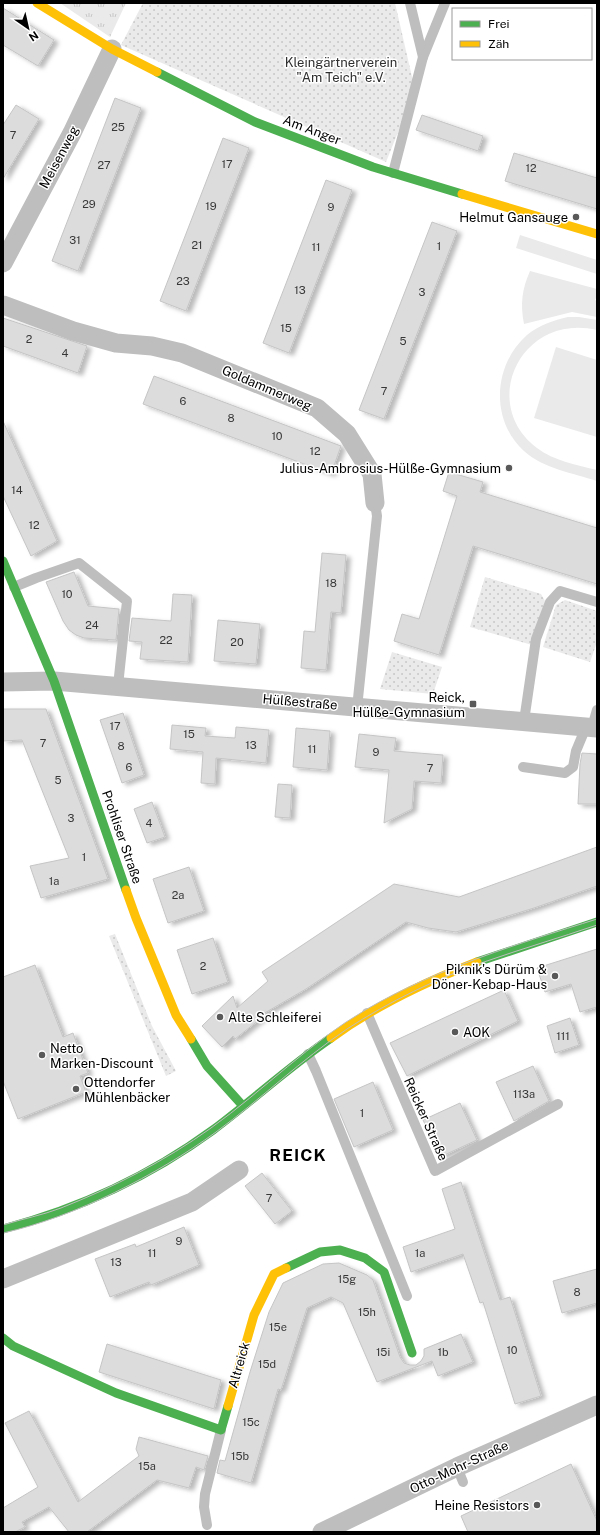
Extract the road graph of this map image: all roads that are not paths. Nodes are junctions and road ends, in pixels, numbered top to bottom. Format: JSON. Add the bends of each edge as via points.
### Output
{"nodes":[{"id":1,"x":37,"y":3,"type":"edge"},
{"id":2,"x":410,"y":3,"type":"edge"},
{"id":3,"x":445,"y":3,"type":"edge"},
{"id":4,"x":112,"y":49,"type":"junction"},
{"id":5,"x":424,"y":57,"type":"junction"},
{"id":6,"x":392,"y":173,"type":"junction"},
{"id":7,"x":597,"y":234,"type":"edge"},
{"id":8,"x":3,"y":262,"type":"edge"},
{"id":9,"x":3,"y":305,"type":"edge"},
{"id":10,"x":375,"y":503,"type":"joint"},
{"id":11,"x":3,"y":561,"type":"edge"},
{"id":12,"x":14,"y":587,"type":"junction"},
{"id":13,"x":597,"y":602,"type":"edge"},
{"id":14,"x":54,"y":681,"type":"junction"},
{"id":15,"x":3,"y":682,"type":"edge"},
{"id":16,"x":118,"y":686,"type":"junction"},
{"id":17,"x":357,"y":708,"type":"junction"},
{"id":18,"x":524,"y":721,"type":"junction"},
{"id":19,"x":593,"y":723,"type":"edge"},
{"id":20,"x":523,"y":767,"type":"dead end"},
{"id":21,"x":597,"y":922,"type":"edge"},
{"id":22,"x":367,"y":1013,"type":"junction"},
{"id":23,"x":308,"y":1054,"type":"junction"},
{"id":24,"x":558,"y":1104,"type":"dead end"},
{"id":25,"x":243,"y":1106,"type":"junction"},
{"id":26,"x":239,"y":1170,"type":"dead end"},
{"id":27,"x":3,"y":1229,"type":"edge"},
{"id":28,"x":3,"y":1279,"type":"edge"},
{"id":29,"x":407,"y":1296,"type":"dead end"},
{"id":30,"x":3,"y":1338,"type":"edge"},
{"id":31,"x":412,"y":1353,"type":"dead end"},
{"id":32,"x":597,"y":1405,"type":"edge"},
{"id":33,"x":221,"y":1430,"type":"junction"},
{"id":34,"x":207,"y":1525,"type":"dead end"},
{"id":35,"x":322,"y":1532,"type":"edge"}],
"edges":[{"from":1,"to":4,"type":"street","name":"Am Anger"},
{"from":2,"to":5,"type":"lane"},
{"from":3,"to":5,"type":"lane"},
{"from":4,"to":6,"type":"street","name":"Am Anger","via":[[255,122]]},
{"from":4,"to":8,"type":"street","name":"Meisenweg","via":[[72,133]]},
{"from":5,"to":6,"type":"lane"},
{"from":6,"to":7,"type":"street","name":"Am Anger"},
{"from":9,"to":10,"type":"street","name":"Goldammerweg","via":[[116,343],[152,346],[182,353],[317,408],[347,434],[372,474]]},
{"from":10,"to":17,"type":"lane","name":"Goldammerweg","via":[[377,516]]},
{"from":11,"to":12,"type":"street","name":"Prohliser Straße"},
{"from":12,"to":14,"type":"street","name":"Prohliser Straße"},
{"from":12,"to":16,"type":"lane","via":[[79,563],[127,601]]},
{"from":13,"to":18,"type":"lane","via":[[560,591],[550,602],[536,639]]},
{"from":14,"to":15,"type":"street","name":"Hülßestraße"},
{"from":14,"to":16,"type":"street","name":"Hülßestraße"},
{"from":14,"to":25,"type":"street","name":"Prohliser Straße","via":[[136,918],[176,1015],[207,1066]]},
{"from":16,"to":17,"type":"street","name":"Hülßestraße"},
{"from":17,"to":18,"type":"street","name":"Hülßestraße"},
{"from":18,"to":19,"type":"street","name":"Hülßestraße"},
{"from":19,"to":20,"type":"lane","via":[[576,751],[573,767],[566,773]]},
{"from":21,"to":22,"type":"street","via":[[452,971]]},
{"from":22,"to":23,"type":"street"},
{"from":22,"to":24,"type":"lane","name":"Reicker Straße","via":[[435,1171]]},
{"from":23,"to":25,"type":"street"},
{"from":23,"to":29,"type":"lane"},
{"from":25,"to":27,"type":"street","via":[[213,1130],[143,1174],[60,1212]]},
{"from":26,"to":28,"type":"street","via":[[192,1202]]},
{"from":30,"to":33,"type":"street","via":[[12,1346],[116,1393]]},
{"from":31,"to":33,"type":"street","name":"Altreick","via":[[384,1272],[364,1258],[340,1250],[320,1252],[274,1274],[252,1322]]},
{"from":32,"to":35,"type":"street","name":"Otto-Mohr-Straße","via":[[460,1474]]},
{"from":33,"to":34,"type":"lane","via":[[204,1507]]}]}
